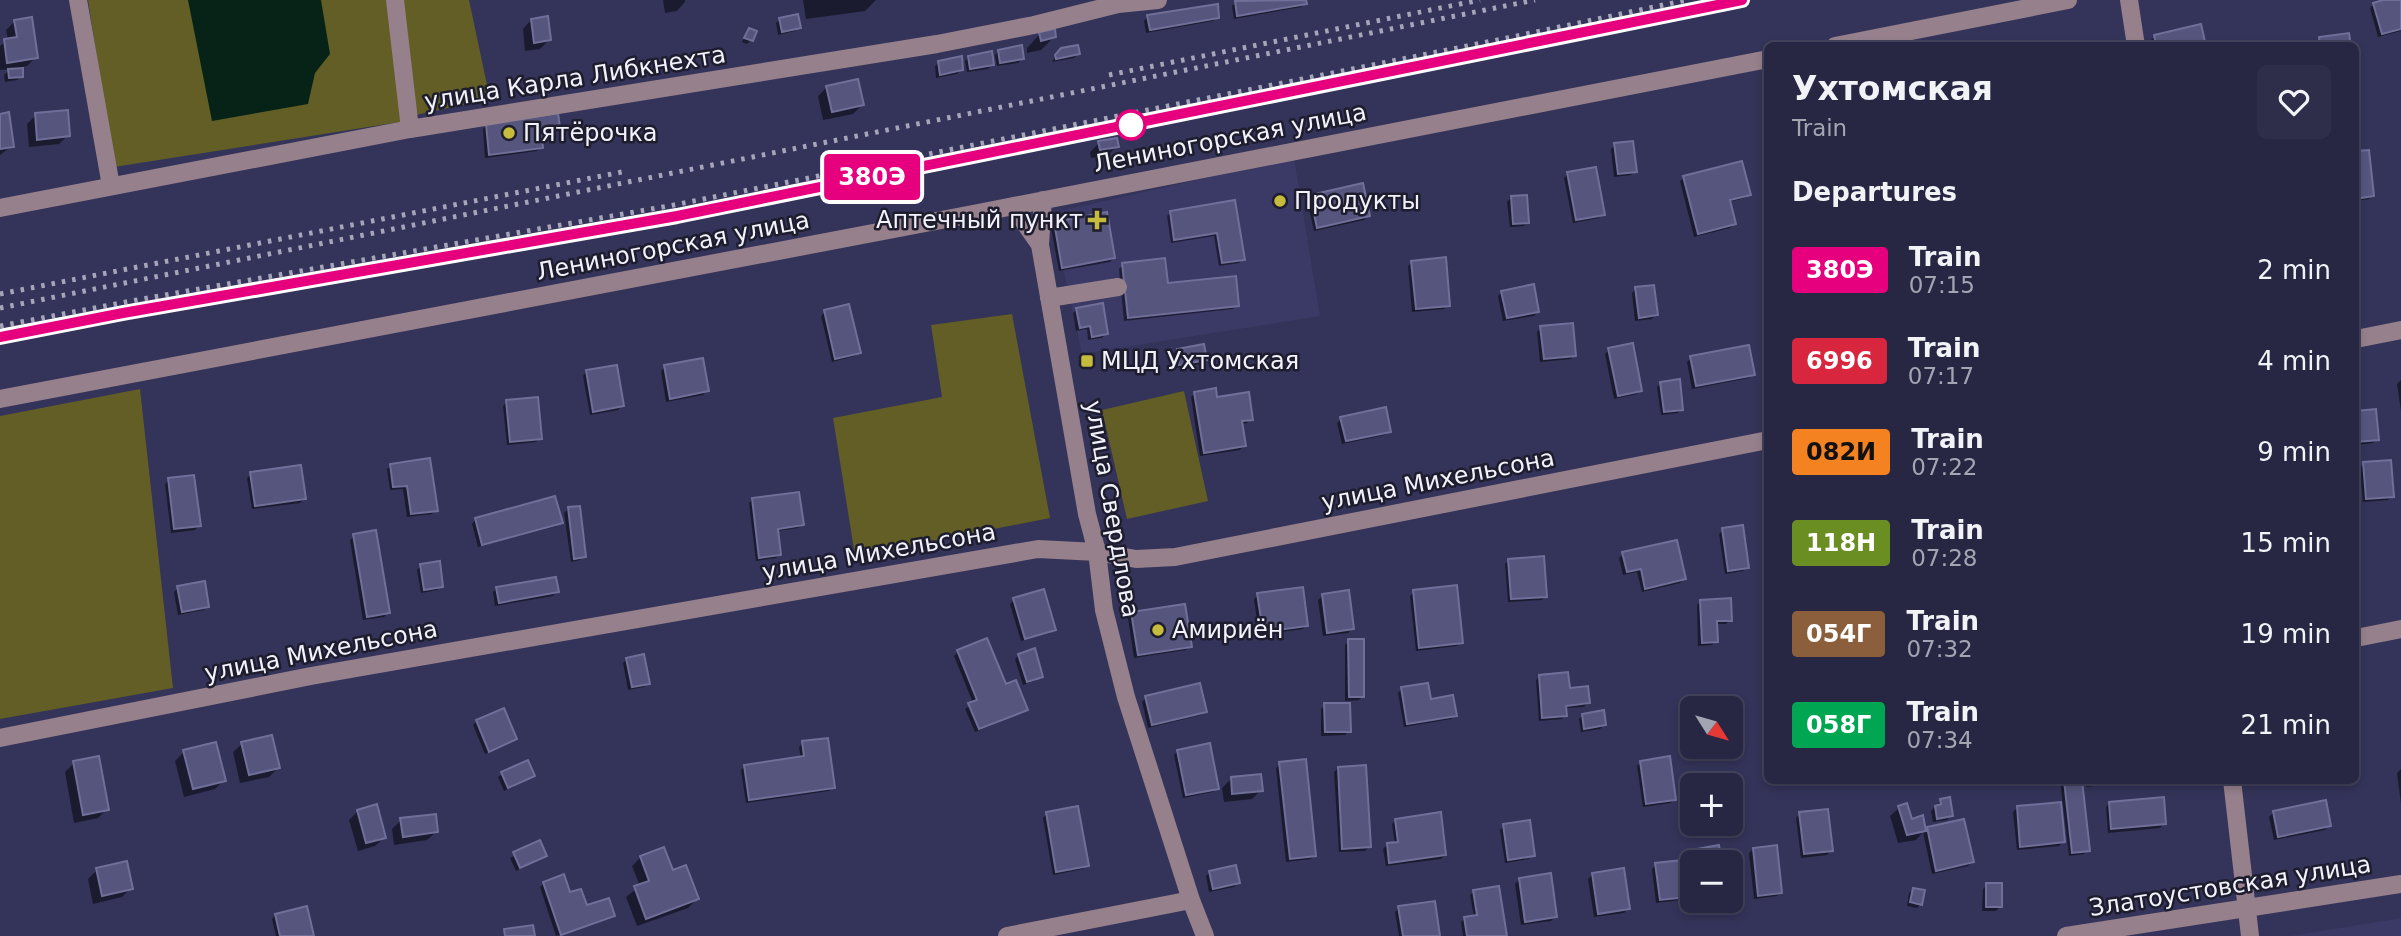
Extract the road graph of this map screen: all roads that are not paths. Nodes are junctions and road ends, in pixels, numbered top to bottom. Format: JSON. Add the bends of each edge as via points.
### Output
{"nodes":[{"id":1,"x":78,"y":0,"type":"edge"},
{"id":2,"x":396,"y":0,"type":"edge"},
{"id":3,"x":1158,"y":0,"type":"edge"},
{"id":4,"x":2068,"y":0,"type":"edge"},
{"id":5,"x":2129,"y":0,"type":"edge"},
{"id":6,"x":1119,"y":2,"type":"edge"},
{"id":7,"x":1855,"y":42,"type":"edge"},
{"id":8,"x":2135,"y":42,"type":"edge"},
{"id":9,"x":1764,"y":60,"type":"edge"},
{"id":10,"x":410,"y":129,"type":"junction"},
{"id":11,"x":111,"y":186,"type":"junction"},
{"id":12,"x":1044,"y":200,"type":"junction"},
{"id":13,"x":1013,"y":206,"type":"junction"},
{"id":14,"x":0,"y":208,"type":"edge"},
{"id":15,"x":1040,"y":245,"type":"junction"},
{"id":16,"x":1118,"y":287,"type":"dead end"},
{"id":17,"x":1049,"y":298,"type":"junction"},
{"id":18,"x":2401,"y":330,"type":"edge"},
{"id":19,"x":2359,"y":338,"type":"edge"},
{"id":20,"x":0,"y":399,"type":"edge"},
{"id":21,"x":1764,"y":441,"type":"edge"},
{"id":22,"x":1097,"y":552,"type":"junction"},
{"id":23,"x":2401,"y":629,"type":"edge"},
{"id":24,"x":2359,"y":637,"type":"edge"},
{"id":25,"x":0,"y":738,"type":"edge"},
{"id":26,"x":2232,"y":784,"type":"edge"},
{"id":27,"x":2401,"y":884,"type":"edge"},
{"id":28,"x":1191,"y":900,"type":"junction"},
{"id":29,"x":2248,"y":909,"type":"junction"},
{"id":30,"x":1007,"y":936,"type":"edge"},
{"id":31,"x":1205,"y":936,"type":"edge"},
{"id":32,"x":2066,"y":936,"type":"edge"},
{"id":33,"x":2250,"y":936,"type":"edge"}],
"edges":[{"from":1,"to":11,"type":"street"},
{"from":2,"to":10,"type":"street"},
{"from":3,"to":6,"type":"street","name":"улица Карла Либкнехта"},
{"from":4,"to":7,"type":"street"},
{"from":5,"to":8,"type":"street"},
{"from":6,"to":10,"type":"street","name":"улица Карла Либкнехта","via":[[937,44]]},
{"from":9,"to":12,"type":"street","name":"Лениногорская улица"},
{"from":10,"to":11,"type":"street","name":"улица Карла Либкнехта"},
{"from":11,"to":14,"type":"street","name":"улица Карла Либкнехта"},
{"from":12,"to":13,"type":"street","name":"Лениногорская улица"},
{"from":12,"to":15,"type":"street","name":"улица Свердлова"},
{"from":13,"to":15,"type":"street","name":"улица Свердлова"},
{"from":13,"to":20,"type":"street","name":"Лениногорская улица"},
{"from":15,"to":17,"type":"street","name":"улица Свердлова"},
{"from":16,"to":17,"type":"street"},
{"from":17,"to":22,"type":"street","name":"улица Свердлова"},
{"from":18,"to":19,"type":"street"},
{"from":21,"to":22,"type":"street","name":"улица Михельсона","via":[[1175,557],[1136,559]]},
{"from":22,"to":25,"type":"street","name":"улица Михельсона","via":[[1038,549],[311,676]]},
{"from":22,"to":28,"type":"street","name":"улица Свердлова","via":[[1104,610],[1126,697]]},
{"from":23,"to":24,"type":"street"},
{"from":26,"to":29,"type":"street"},
{"from":27,"to":29,"type":"street","name":"Златоустовская улица"},
{"from":28,"to":30,"type":"street"},
{"from":28,"to":31,"type":"street","name":"улица Свердлова"},
{"from":29,"to":32,"type":"street","name":"Златоустовская улица"},
{"from":29,"to":33,"type":"street"}]}
